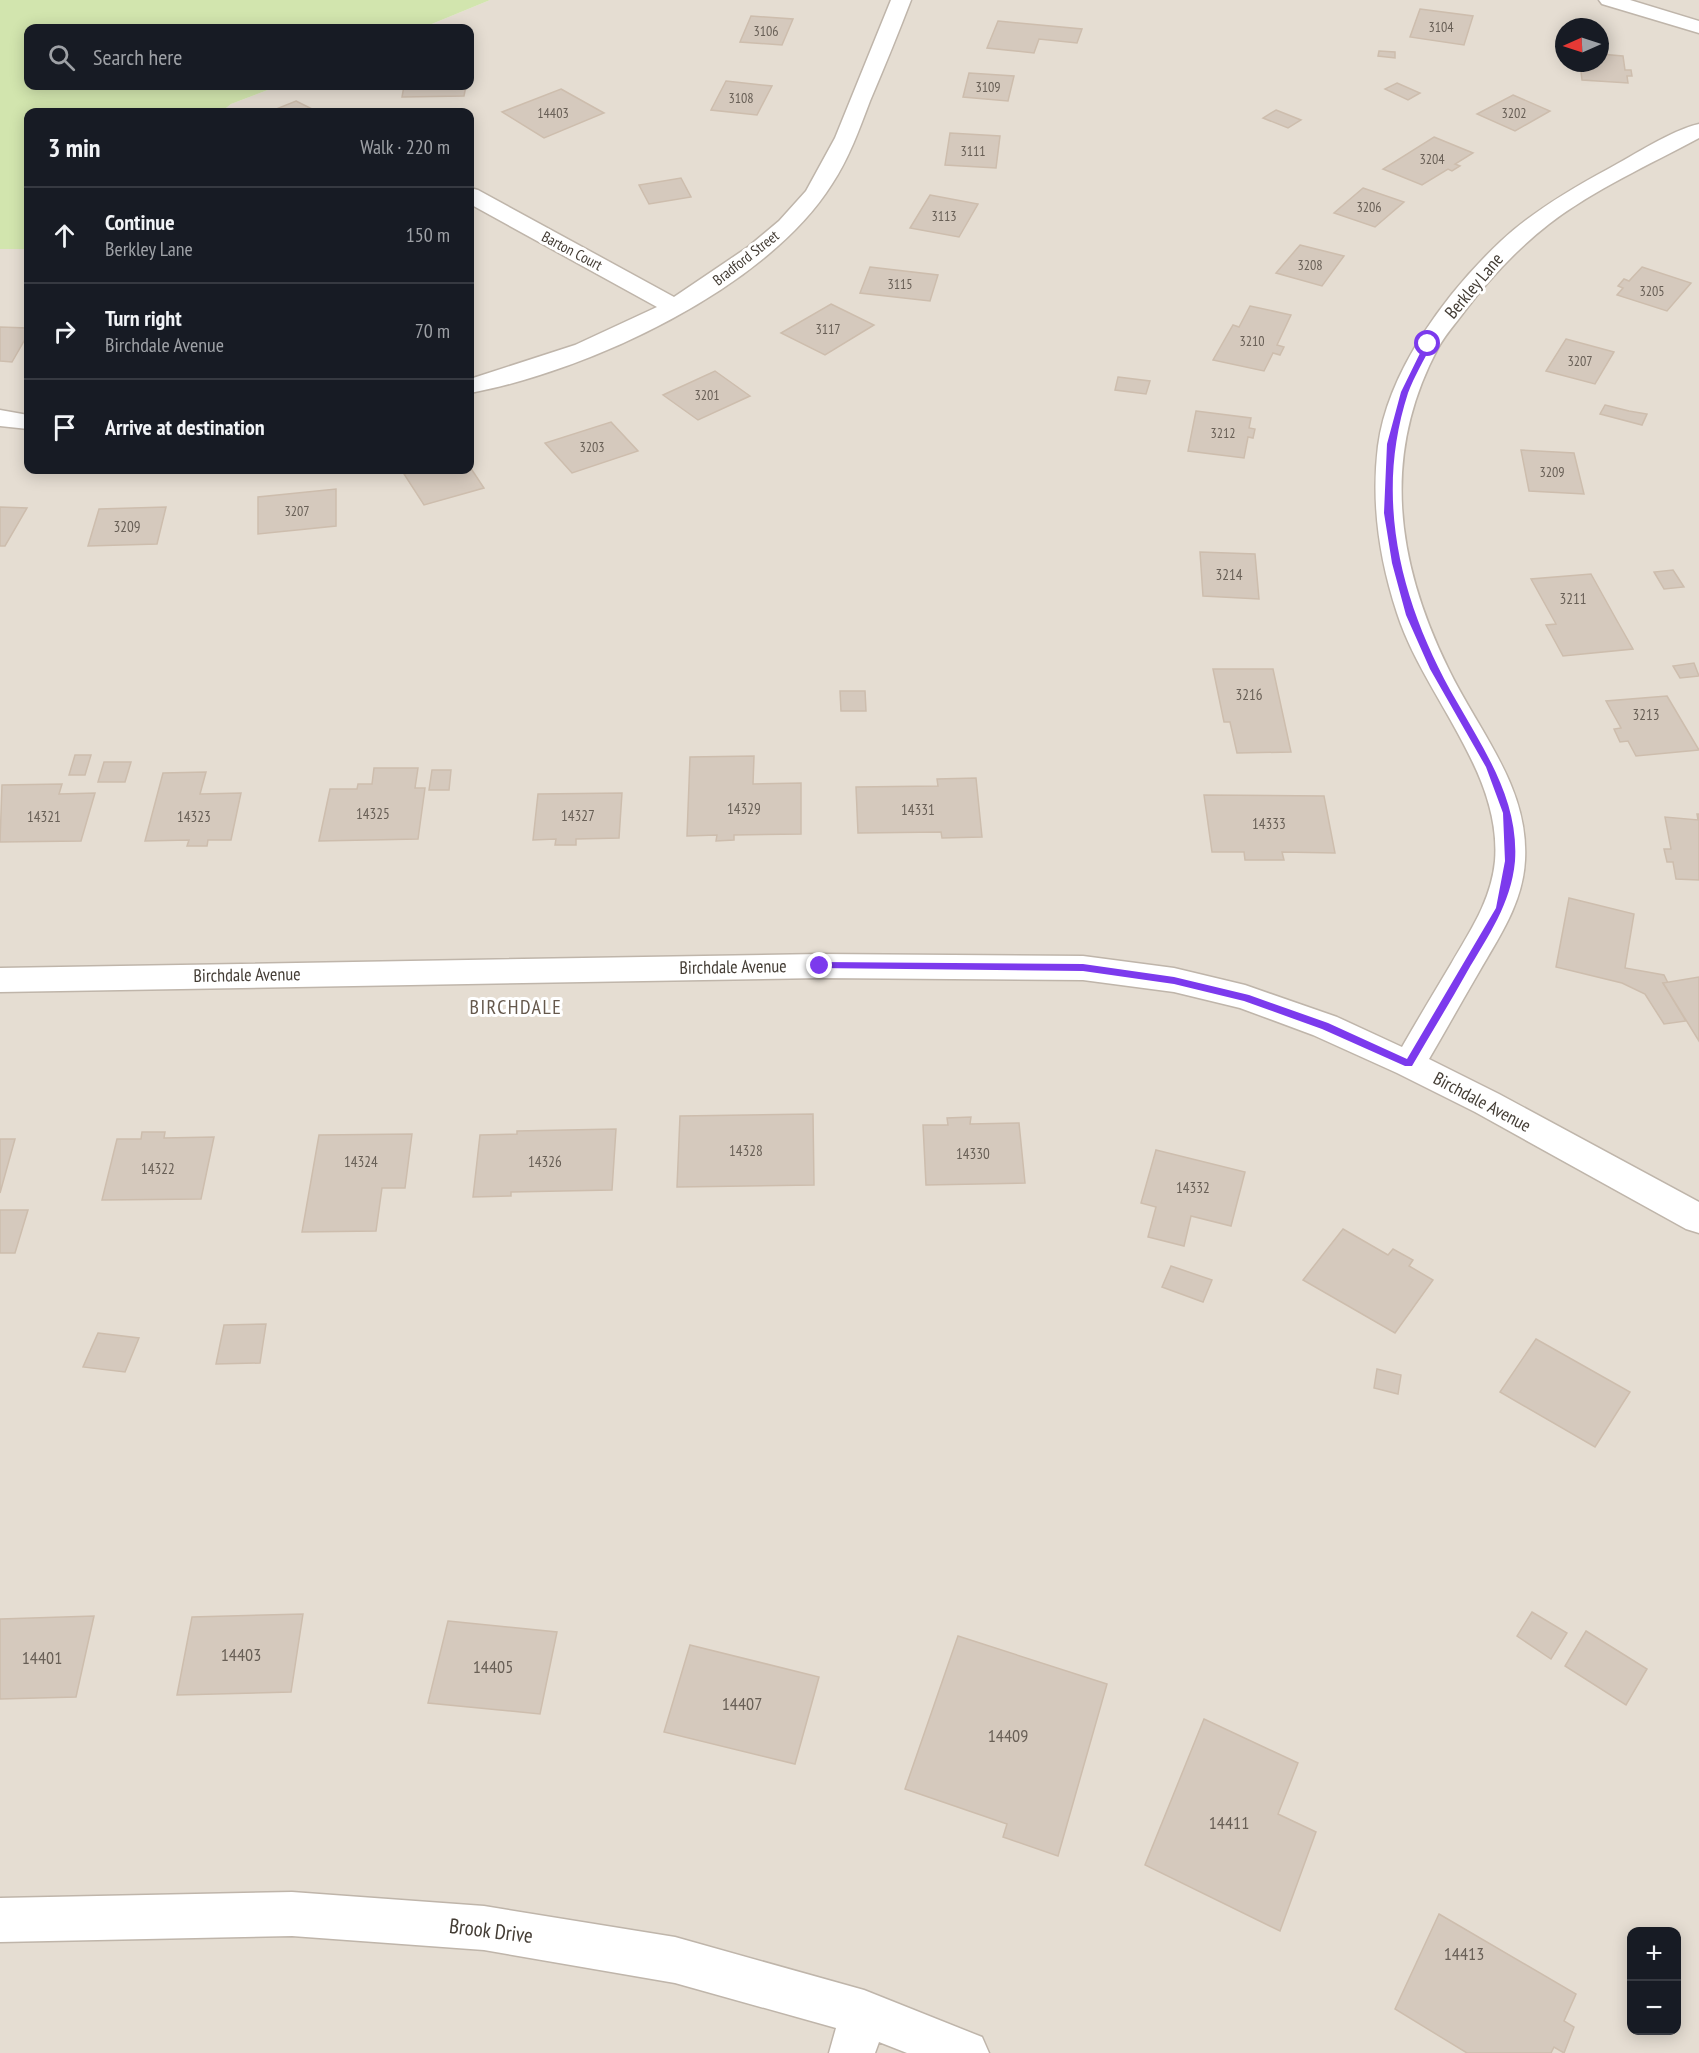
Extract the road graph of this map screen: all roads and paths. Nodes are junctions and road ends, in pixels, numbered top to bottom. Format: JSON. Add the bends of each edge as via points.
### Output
{"nodes":[{"id":1,"x":901,"y":0,"type":"edge"},
{"id":2,"x":1609,"y":0,"type":"edge"},
{"id":3,"x":1699,"y":27,"type":"edge"},
{"id":4,"x":1699,"y":130,"type":"edge"},
{"id":5,"x":474,"y":197,"type":"edge"},
{"id":6,"x":675,"y":307,"type":"junction"},
{"id":7,"x":474,"y":385,"type":"edge"},
{"id":8,"x":0,"y":418,"type":"edge"},
{"id":9,"x":24,"y":421,"type":"edge"},
{"id":10,"x":0,"y":980,"type":"edge"},
{"id":11,"x":1409,"y":1064,"type":"junction"},
{"id":12,"x":1699,"y":1219,"type":"edge"},
{"id":13,"x":0,"y":1920,"type":"edge"},
{"id":14,"x":858,"y":2033,"type":"edge"},
{"id":15,"x":966,"y":2053,"type":"edge"}],
"edges":[{"from":1,"to":6,"type":"street","name":"Bradford Street","via":[[837,159],[813,196],[780,232],[735,268]]},
{"from":2,"to":3,"type":"street"},
{"from":4,"to":11,"type":"street","name":"Berkley Lane","via":[[1602,181],[1543,218],[1509,246],[1472,285],[1428,344],[1405,392],[1391,444],[1388,513],[1396,563],[1410,615],[1434,669],[1490,767],[1507,813],[1510,861],[1500,908]]},
{"from":5,"to":6,"type":"street","name":"Barton Court"},
{"from":6,"to":7,"type":"street","name":"Bradford Street","via":[[592,347],[518,374]]},
{"from":8,"to":9,"type":"street"},
{"from":10,"to":11,"type":"street","name":"Birchdale Avenue","via":[[820,966],[1083,968],[1174,980],[1245,997],[1325,1026]]},
{"from":11,"to":12,"type":"street","name":"Birchdale Avenue"},
{"from":13,"to":14,"type":"street","name":"Brook Drive","via":[[292,1914],[484,1928],[675,1960]]},
{"from":14,"to":15,"type":"street","name":"Brook Drive"}]}
